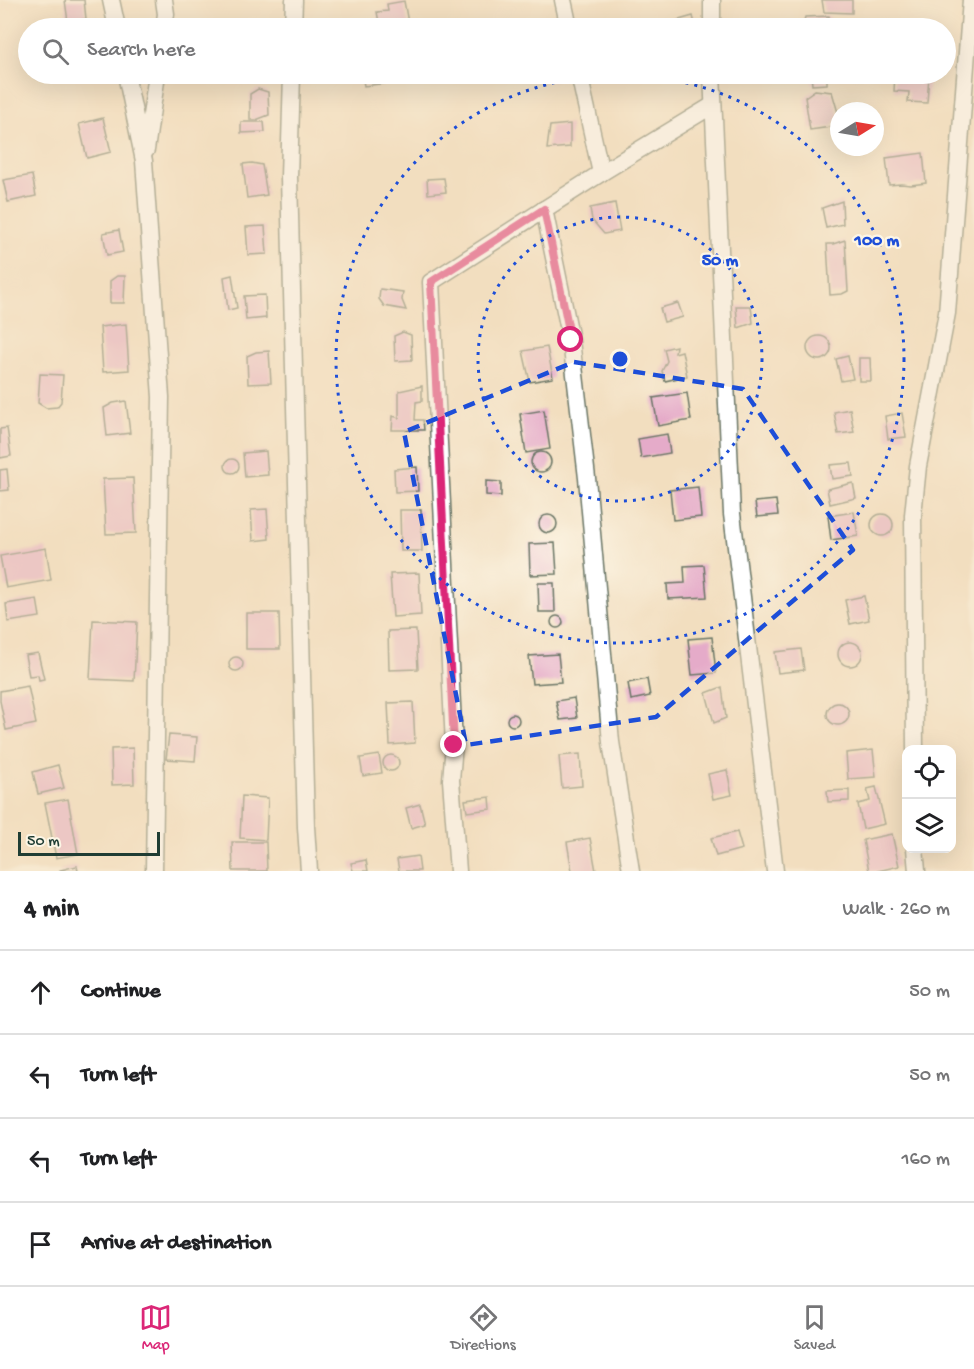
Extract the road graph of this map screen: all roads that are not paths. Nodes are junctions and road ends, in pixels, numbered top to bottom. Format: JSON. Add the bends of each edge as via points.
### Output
{"nodes":[{"id":1,"x":111,"y":0,"type":"edge"},
{"id":2,"x":164,"y":0,"type":"edge"},
{"id":3,"x":294,"y":0,"type":"edge"},
{"id":4,"x":563,"y":0,"type":"edge"},
{"id":5,"x":712,"y":0,"type":"edge"},
{"id":6,"x":971,"y":0,"type":"edge"},
{"id":7,"x":115,"y":18,"type":"edge"},
{"id":8,"x":165,"y":18,"type":"edge"},
{"id":9,"x":293,"y":18,"type":"edge"},
{"id":10,"x":567,"y":18,"type":"edge"},
{"id":11,"x":712,"y":18,"type":"edge"},
{"id":12,"x":128,"y":84,"type":"edge"},
{"id":13,"x":156,"y":84,"type":"edge"},
{"id":14,"x":292,"y":84,"type":"edge"},
{"id":15,"x":581,"y":84,"type":"edge"},
{"id":16,"x":712,"y":84,"type":"edge"},
{"id":17,"x":713,"y":105,"type":"junction"},
{"id":18,"x":144,"y":161,"type":"junction"},
{"id":19,"x":601,"y":173,"type":"junction"},
{"id":20,"x":544,"y":209,"type":"junction"},
{"id":21,"x":915,"y":745,"type":"edge"},
{"id":22,"x":915,"y":853,"type":"edge"},
{"id":23,"x":154,"y":871,"type":"edge"},
{"id":24,"x":309,"y":871,"type":"edge"},
{"id":25,"x":458,"y":871,"type":"edge"},
{"id":26,"x":631,"y":871,"type":"edge"},
{"id":27,"x":775,"y":871,"type":"edge"},
{"id":28,"x":917,"y":871,"type":"edge"}],
"edges":[{"from":1,"to":7,"type":"street"},
{"from":2,"to":8,"type":"street"},
{"from":3,"to":9,"type":"street"},
{"from":4,"to":10,"type":"street"},
{"from":5,"to":11,"type":"street"},
{"from":6,"to":21,"type":"street","via":[[946,313],[913,515]]},
{"from":12,"to":18,"type":"street"},
{"from":13,"to":18,"type":"street"},
{"from":14,"to":24,"type":"street","via":[[289,177]]},
{"from":15,"to":19,"type":"street"},
{"from":16,"to":17,"type":"street"},
{"from":17,"to":19,"type":"street"},
{"from":17,"to":27,"type":"street","via":[[732,514]]},
{"from":18,"to":23,"type":"street","via":[[161,397]]},
{"from":19,"to":20,"type":"street"},
{"from":20,"to":25,"type":"street","via":[[431,282]]},
{"from":20,"to":26,"type":"street","via":[[571,340],[611,742]]},
{"from":22,"to":28,"type":"street"}]}
